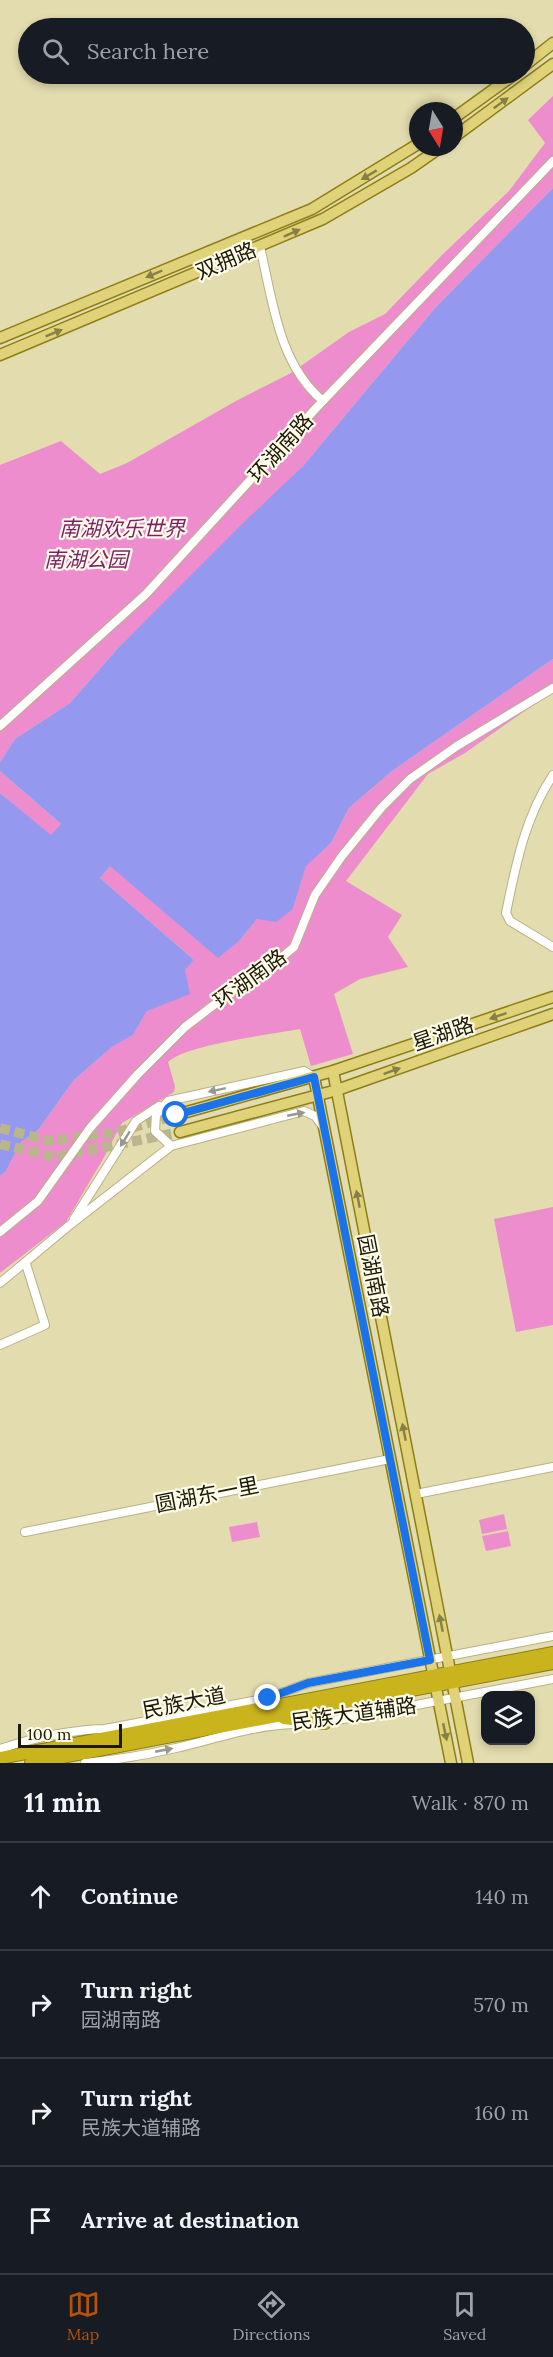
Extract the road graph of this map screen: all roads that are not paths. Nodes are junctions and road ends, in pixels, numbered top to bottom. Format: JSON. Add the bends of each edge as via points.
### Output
{"nodes":[{"id":1,"x":553,"y":35,"type":"edge"},
{"id":2,"x":553,"y":43,"type":"edge"},
{"id":3,"x":535,"y":56,"type":"edge"},
{"id":4,"x":535,"y":58,"type":"edge"},
{"id":5,"x":553,"y":63,"type":"edge"},
{"id":6,"x":535,"y":76,"type":"edge"},
{"id":7,"x":501,"y":84,"type":"edge"},
{"id":8,"x":525,"y":84,"type":"edge"},
{"id":9,"x":463,"y":112,"type":"edge"},
{"id":10,"x":463,"y":130,"type":"edge"},
{"id":11,"x":409,"y":150,"type":"edge"},
{"id":12,"x":428,"y":156,"type":"edge"},
{"id":13,"x":553,"y":161,"type":"edge"},
{"id":14,"x":260,"y":247,"type":"junction"},
{"id":15,"x":0,"y":338,"type":"edge"},
{"id":16,"x":0,"y":355,"type":"edge"},
{"id":17,"x":323,"y":401,"type":"junction"},
{"id":18,"x":553,"y":688,"type":"edge"},
{"id":19,"x":0,"y":726,"type":"edge"},
{"id":20,"x":553,"y":776,"type":"edge"},
{"id":21,"x":553,"y":947,"type":"edge"},
{"id":22,"x":553,"y":997,"type":"edge"},
{"id":23,"x":553,"y":1014,"type":"edge"},
{"id":24,"x":333,"y":1071,"type":"junction"},
{"id":25,"x":314,"y":1077,"type":"junction"},
{"id":26,"x":337,"y":1090,"type":"junction"},
{"id":27,"x":318,"y":1095,"type":"junction"},
{"id":28,"x":168,"y":1101,"type":"junction"},
{"id":29,"x":176,"y":1115,"type":"tunnel mouth"},
{"id":30,"x":325,"y":1130,"type":"junction"},
{"id":31,"x":180,"y":1132,"type":"tunnel mouth"},
{"id":32,"x":171,"y":1146,"type":"junction"},
{"id":33,"x":71,"y":1224,"type":"junction"},
{"id":34,"x":0,"y":1232,"type":"edge"},
{"id":35,"x":26,"y":1263,"type":"junction"},
{"id":36,"x":0,"y":1283,"type":"edge"},
{"id":37,"x":0,"y":1345,"type":"edge"},
{"id":38,"x":390,"y":1459,"type":"junction"},
{"id":39,"x":553,"y":1467,"type":"edge"},
{"id":40,"x":416,"y":1494,"type":"junction"},
{"id":41,"x":25,"y":1532,"type":"dead end"},
{"id":42,"x":553,"y":1636,"type":"edge"},
{"id":43,"x":553,"y":1653,"type":"edge"},
{"id":44,"x":447,"y":1657,"type":"junction"},
{"id":45,"x":430,"y":1660,"type":"junction"},
{"id":46,"x":553,"y":1663,"type":"edge"},
{"id":47,"x":452,"y":1677,"type":"junction"},
{"id":48,"x":553,"y":1679,"type":"edge"},
{"id":49,"x":434,"y":1681,"type":"junction"},
{"id":50,"x":456,"y":1698,"type":"junction"},
{"id":51,"x":438,"y":1701,"type":"junction"},
{"id":52,"x":271,"y":1717,"type":"junction"},
{"id":53,"x":325,"y":1723,"type":"junction"},
{"id":54,"x":0,"y":1749,"type":"edge"},
{"id":55,"x":0,"y":1758,"type":"edge"},
{"id":56,"x":31,"y":1763,"type":"edge"},
{"id":57,"x":85,"y":1763,"type":"edge"},
{"id":58,"x":451,"y":1763,"type":"edge"},
{"id":59,"x":468,"y":1763,"type":"edge"}],
"edges":[{"from":1,"to":3,"type":"street"},
{"from":2,"to":4,"type":"main road"},
{"from":6,"to":5,"type":"main road","one_way":true},
{"from":7,"to":9,"type":"main road"},
{"from":10,"to":8,"type":"main road","one_way":true},
{"from":11,"to":15,"type":"main road","name":"双拥路","one_way":true,"via":[[312,209]]},
{"from":14,"to":12,"type":"main road","name":"双拥路","one_way":true,"via":[[323,219]]},
{"from":13,"to":17,"type":"street","name":"环湖南路"},
{"from":16,"to":14,"type":"main road","name":"双拥路","one_way":true},
{"from":14,"to":17,"type":"street","via":[[281,339],[299,374]]},
{"from":17,"to":19,"type":"street","name":"环湖南路","via":[[146,594]]},
{"from":18,"to":34,"type":"street","name":"环湖南路","via":[[457,746],[403,786],[349,847],[315,895],[294,947],[185,1027],[90,1128],[38,1201]]},
{"from":20,"to":21,"type":"street","via":[[538,798],[517,856],[506,913],[510,921]]},
{"from":22,"to":24,"type":"main road","name":"星湖路","one_way":true},
{"from":26,"to":23,"type":"main road","name":"星湖路","one_way":true},
{"from":24,"to":25,"type":"main road","name":"星湖路"},
{"from":24,"to":26,"type":"main road","name":"园湖南路"},
{"from":25,"to":27,"type":"main road","name":"园湖南路"},
{"from":25,"to":28,"type":"street","one_way":true,"via":[[304,1071]]},
{"from":25,"to":29,"type":"main road","name":"星湖路"},
{"from":26,"to":27,"type":"main road","name":"星湖路"},
{"from":40,"to":26,"type":"main road","name":"园湖南路","one_way":true},
{"from":27,"to":30,"type":"main road","name":"园湖南路"},
{"from":27,"to":31,"type":"main road","name":"星湖路"},
{"from":28,"to":32,"type":"street","via":[[156,1114],[155,1131]]},
{"from":28,"to":33,"type":"street","one_way":true,"via":[[136,1121]]},
{"from":32,"to":30,"type":"street","one_way":true,"via":[[304,1111],[315,1116]]},
{"from":30,"to":38,"type":"main road","name":"园湖南路"},
{"from":32,"to":33,"type":"street"},
{"from":33,"to":35,"type":"street"},
{"from":35,"to":36,"type":"street"},
{"from":35,"to":37,"type":"street","via":[[45,1325]]},
{"from":38,"to":41,"type":"street","name":"圆湖东一里"},
{"from":38,"to":45,"type":"main road","name":"园湖南路"},
{"from":39,"to":40,"type":"street"},
{"from":44,"to":40,"type":"main road","name":"园湖南路","one_way":true},
{"from":42,"to":44,"type":"street","name":"民族大道辅路"},
{"from":43,"to":47,"type":"highway","name":"民族大道"},
{"from":44,"to":45,"type":"street","name":"民族大道辅路"},
{"from":44,"to":47,"type":"main road","name":"园湖南路"},
{"from":45,"to":49,"type":"main road","name":"园湖南路"},
{"from":45,"to":54,"type":"street","name":"民族大道辅路","via":[[308,1683],[268,1698],[105,1729],[86,1729]]},
{"from":46,"to":47,"type":"highway","name":"民族大道"},
{"from":47,"to":49,"type":"highway","name":"民族大道"},
{"from":47,"to":50,"type":"main road","name":"园湖南路"},
{"from":48,"to":50,"type":"street","name":"民族大道辅路"},
{"from":49,"to":51,"type":"main road","name":"园湖南路"},
{"from":49,"to":52,"type":"highway","name":"民族大道"},
{"from":49,"to":55,"type":"highway","name":"民族大道"},
{"from":50,"to":51,"type":"street","name":"民族大道辅路"},
{"from":50,"to":59,"type":"main road","name":"园湖南路"},
{"from":51,"to":53,"type":"street","name":"民族大道辅路"},
{"from":51,"to":58,"type":"main road","name":"园湖南路","one_way":true},
{"from":52,"to":53,"type":"highway"},
{"from":52,"to":56,"type":"highway","name":"民族大道"},
{"from":57,"to":53,"type":"street","name":"民族大道辅路","one_way":true,"via":[[285,1724]]}]}
